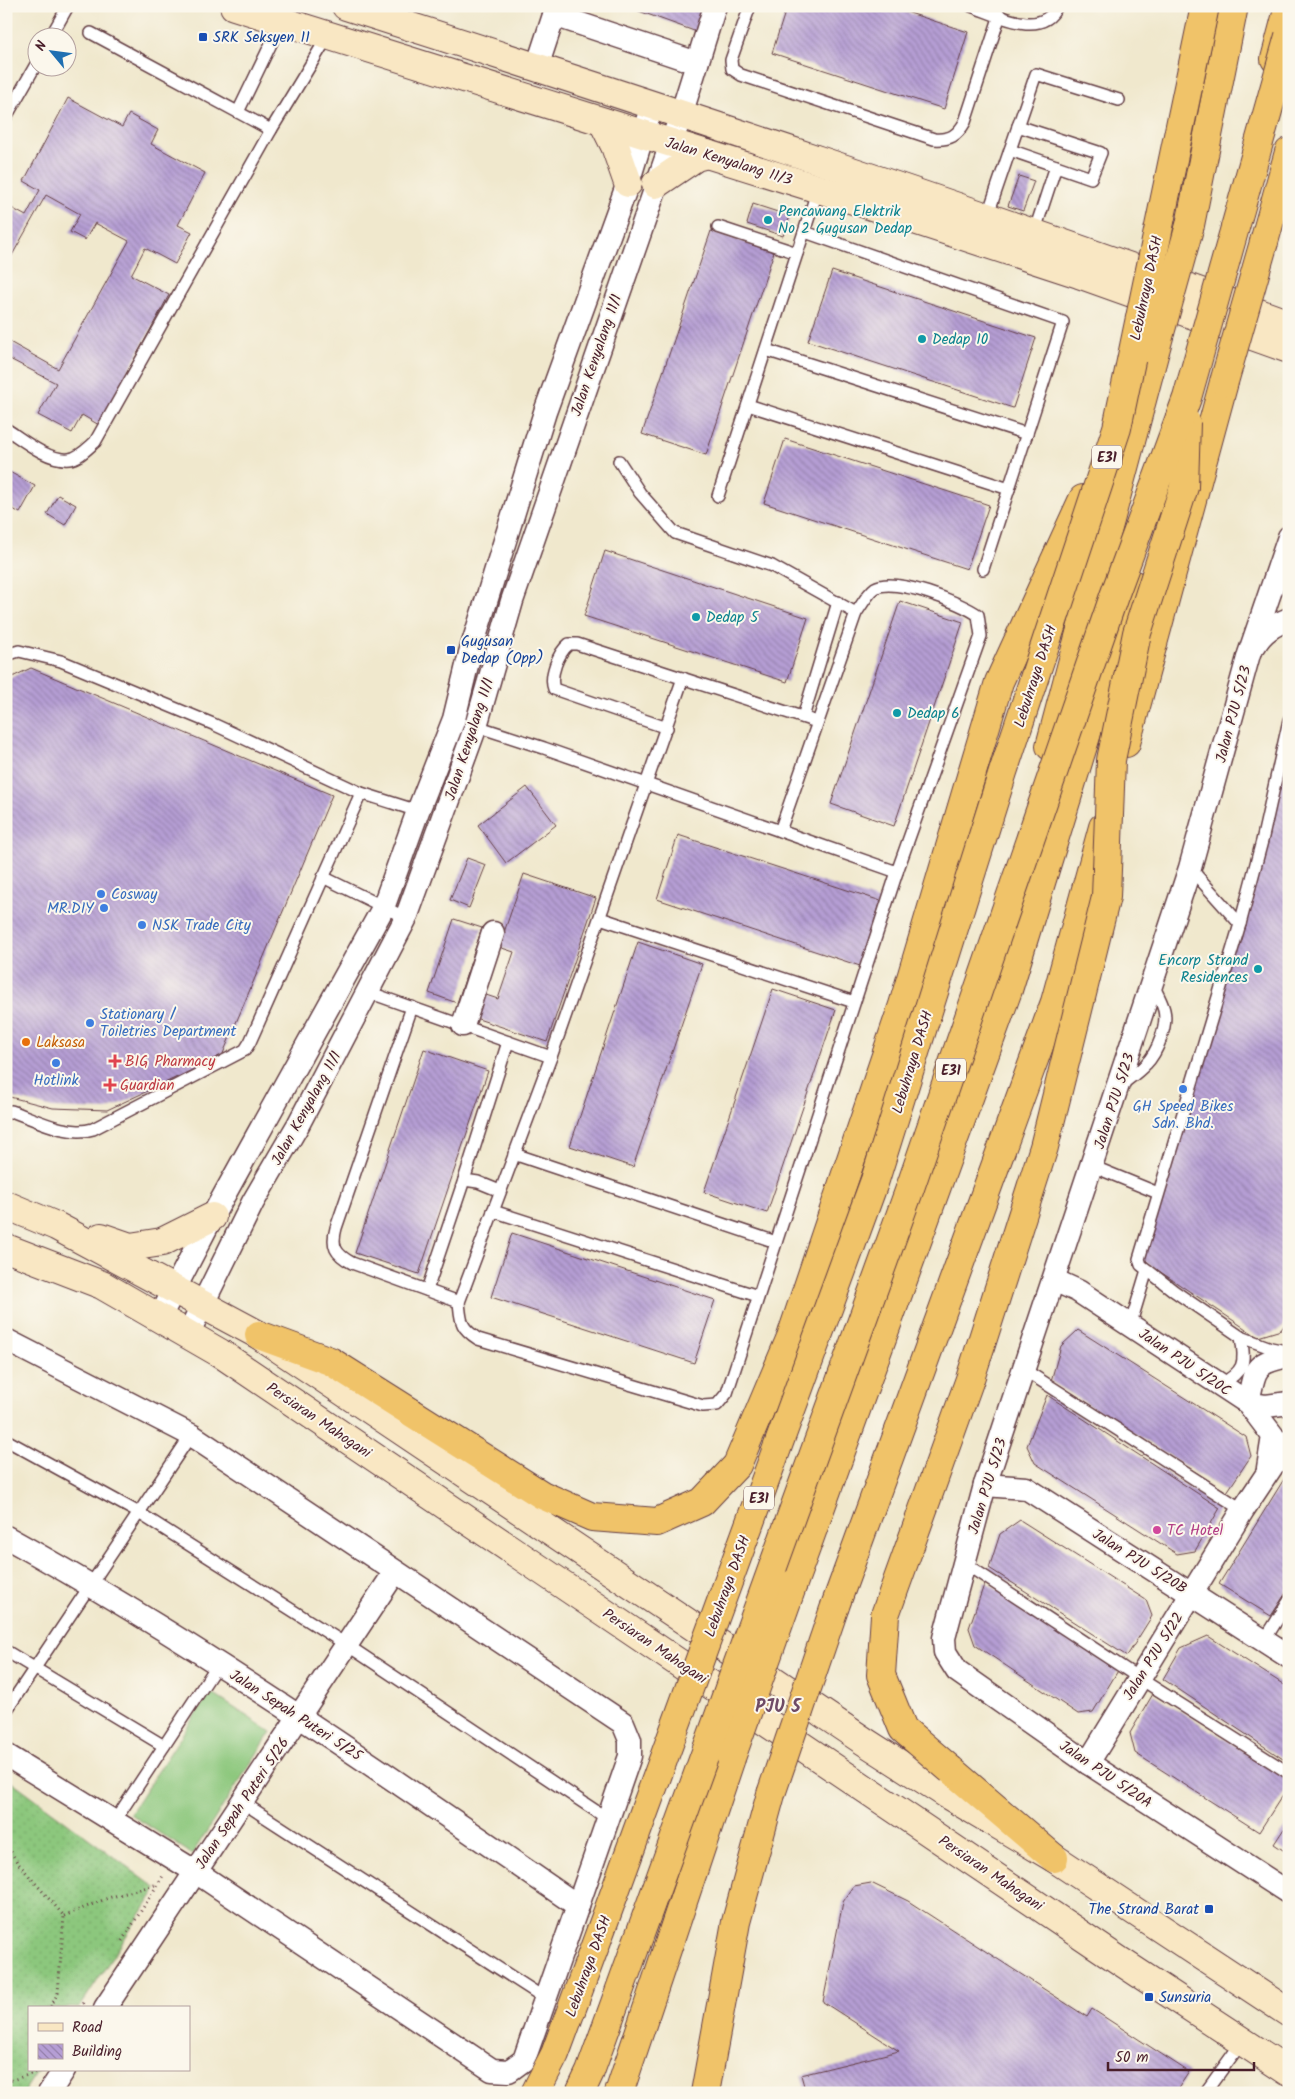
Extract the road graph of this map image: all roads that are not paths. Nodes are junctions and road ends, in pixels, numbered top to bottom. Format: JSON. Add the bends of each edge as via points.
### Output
{"nodes":[{"id":1,"x":68,"y":6,"type":"edge"},
{"id":2,"x":234,"y":6,"type":"edge"},
{"id":3,"x":346,"y":6,"type":"edge"},
{"id":4,"x":715,"y":6,"type":"edge"},
{"id":5,"x":750,"y":6,"type":"edge"},
{"id":6,"x":971,"y":6,"type":"edge"},
{"id":7,"x":1057,"y":6,"type":"edge"},
{"id":8,"x":1205,"y":6,"type":"edge"},
{"id":9,"x":1234,"y":6,"type":"edge"},
{"id":10,"x":1289,"y":6,"type":"edge"},
{"id":11,"x":556,"y":11,"type":"edge"},
{"id":12,"x":1000,"y":15,"type":"junction"},
{"id":13,"x":282,"y":21,"type":"junction"},
{"id":14,"x":56,"y":28,"type":"edge"},
{"id":15,"x":91,"y":34,"type":"dead end"},
{"id":16,"x":328,"y":36,"type":"junction"},
{"id":17,"x":1289,"y":36,"type":"edge"},
{"id":18,"x":697,"y":63,"type":"junction"},
{"id":19,"x":538,"y":67,"type":"junction"},
{"id":20,"x":28,"y":78,"type":"edge"},
{"id":21,"x":1119,"y":100,"type":"dead end"},
{"id":22,"x":652,"y":106,"type":"junction"},
{"id":23,"x":238,"y":112,"type":"junction"},
{"id":24,"x":681,"y":115,"type":"junction"},
{"id":25,"x":6,"y":118,"type":"edge"},
{"id":26,"x":603,"y":122,"type":"junction"},
{"id":27,"x":1018,"y":126,"type":"junction"},
{"id":28,"x":271,"y":130,"type":"junction"},
{"id":29,"x":643,"y":134,"type":"junction"},
{"id":30,"x":671,"y":143,"type":"junction"},
{"id":31,"x":1010,"y":150,"type":"junction"},
{"id":32,"x":1289,"y":152,"type":"edge"},
{"id":33,"x":707,"y":154,"type":"junction"},
{"id":34,"x":1056,"y":166,"type":"junction"},
{"id":35,"x":1285,"y":178,"type":"edge"},
{"id":36,"x":628,"y":183,"type":"junction"},
{"id":37,"x":656,"y":184,"type":"junction"},
{"id":38,"x":819,"y":188,"type":"junction"},
{"id":39,"x":867,"y":191,"type":"junction"},
{"id":40,"x":987,"y":217,"type":"junction"},
{"id":41,"x":718,"y":227,"type":"dead end"},
{"id":42,"x":805,"y":232,"type":"junction"},
{"id":43,"x":1034,"y":232,"type":"junction"},
{"id":44,"x":797,"y":253,"type":"junction"},
{"id":45,"x":1225,"y":313,"type":"junction"},
{"id":46,"x":1289,"y":324,"type":"edge"},
{"id":47,"x":1289,"y":349,"type":"edge"},
{"id":48,"x":766,"y":350,"type":"junction"},
{"id":49,"x":1188,"y":386,"type":"junction"},
{"id":50,"x":748,"y":405,"type":"junction"},
{"id":51,"x":1116,"y":428,"type":"junction"},
{"id":52,"x":6,"y":429,"type":"edge"},
{"id":53,"x":1027,"y":434,"type":"junction"},
{"id":54,"x":619,"y":461,"type":"dead end"},
{"id":55,"x":1009,"y":489,"type":"junction"},
{"id":56,"x":718,"y":496,"type":"dead end"},
{"id":57,"x":1289,"y":537,"type":"edge"},
{"id":58,"x":983,"y":569,"type":"dead end"},
{"id":59,"x":1285,"y":573,"type":"edge"},
{"id":60,"x":838,"y":602,"type":"junction"},
{"id":61,"x":856,"y":613,"type":"junction"},
{"id":62,"x":1289,"y":619,"type":"edge"},
{"id":63,"x":1249,"y":654,"type":"junction"},
{"id":64,"x":6,"y":655,"type":"edge"},
{"id":65,"x":684,"y":678,"type":"junction"},
{"id":66,"x":803,"y":717,"type":"junction"},
{"id":67,"x":454,"y":719,"type":"junction"},
{"id":68,"x":1289,"y":720,"type":"edge"},
{"id":69,"x":817,"y":722,"type":"junction"},
{"id":70,"x":476,"y":726,"type":"junction"},
{"id":71,"x":667,"y":728,"type":"junction"},
{"id":72,"x":648,"y":784,"type":"junction"},
{"id":73,"x":360,"y":793,"type":"junction"},
{"id":74,"x":418,"y":811,"type":"junction"},
{"id":75,"x":780,"y":831,"type":"junction"},
{"id":76,"x":1190,"y":868,"type":"junction"},
{"id":77,"x":897,"y":872,"type":"junction"},
{"id":78,"x":323,"y":877,"type":"junction"},
{"id":79,"x":384,"y":908,"type":"junction"},
{"id":80,"x":406,"y":918,"type":"junction"},
{"id":81,"x":600,"y":918,"type":"junction"},
{"id":82,"x":1240,"y":924,"type":"junction"},
{"id":83,"x":493,"y":933,"type":"dead end"},
{"id":84,"x":1008,"y":990,"type":"junction"},
{"id":85,"x":368,"y":992,"type":"junction"},
{"id":86,"x":854,"y":1002,"type":"junction"},
{"id":87,"x":412,"y":1007,"type":"junction"},
{"id":88,"x":463,"y":1026,"type":"junction"},
{"id":89,"x":508,"y":1042,"type":"junction"},
{"id":90,"x":551,"y":1057,"type":"junction"},
{"id":91,"x":8,"y":1111,"type":"edge"},
{"id":92,"x":514,"y":1154,"type":"junction"},
{"id":93,"x":1092,"y":1166,"type":"junction"},
{"id":94,"x":464,"y":1180,"type":"junction"},
{"id":95,"x":500,"y":1191,"type":"junction"},
{"id":96,"x":1158,"y":1194,"type":"junction"},
{"id":97,"x":6,"y":1205,"type":"edge"},
{"id":98,"x":493,"y":1212,"type":"junction"},
{"id":99,"x":212,"y":1217,"type":"junction"},
{"id":100,"x":56,"y":1226,"type":"junction"},
{"id":101,"x":776,"y":1242,"type":"junction"},
{"id":102,"x":6,"y":1248,"type":"edge"},
{"id":103,"x":1147,"y":1270,"type":"junction"},
{"id":104,"x":1054,"y":1280,"type":"junction"},
{"id":105,"x":175,"y":1289,"type":"junction"},
{"id":106,"x":427,"y":1290,"type":"junction"},
{"id":107,"x":758,"y":1296,"type":"junction"},
{"id":108,"x":459,"y":1302,"type":"junction"},
{"id":109,"x":203,"y":1304,"type":"junction"},
{"id":110,"x":160,"y":1317,"type":"junction"},
{"id":111,"x":1130,"y":1326,"type":"junction"},
{"id":112,"x":188,"y":1334,"type":"junction"},
{"id":113,"x":259,"y":1335,"type":"junction"},
{"id":114,"x":1241,"y":1337,"type":"junction"},
{"id":115,"x":6,"y":1340,"type":"edge"},
{"id":116,"x":1289,"y":1352,"type":"edge"},
{"id":117,"x":1289,"y":1356,"type":"edge"},
{"id":118,"x":1023,"y":1369,"type":"junction"},
{"id":119,"x":1220,"y":1385,"type":"junction"},
{"id":120,"x":1289,"y":1403,"type":"edge"},
{"id":121,"x":1248,"y":1404,"type":"junction"},
{"id":122,"x":191,"y":1435,"type":"junction"},
{"id":123,"x":6,"y":1440,"type":"edge"},
{"id":124,"x":1289,"y":1441,"type":"edge"},
{"id":125,"x":1267,"y":1474,"type":"junction"},
{"id":126,"x":985,"y":1485,"type":"junction"},
{"id":127,"x":1243,"y":1510,"type":"junction"},
{"id":128,"x":139,"y":1513,"type":"junction"},
{"id":129,"x":6,"y":1537,"type":"edge"},
{"id":130,"x":964,"y":1563,"type":"junction"},
{"id":131,"x":395,"y":1572,"type":"junction"},
{"id":132,"x":91,"y":1584,"type":"junction"},
{"id":133,"x":1192,"y":1594,"type":"junction"},
{"id":134,"x":1289,"y":1601,"type":"edge"},
{"id":135,"x":944,"y":1638,"type":"joint"},
{"id":136,"x":1264,"y":1641,"type":"junction"},
{"id":137,"x":347,"y":1644,"type":"junction"},
{"id":138,"x":6,"y":1651,"type":"edge"},
{"id":139,"x":1289,"y":1657,"type":"edge"},
{"id":140,"x":218,"y":1664,"type":"junction"},
{"id":141,"x":36,"y":1667,"type":"junction"},
{"id":142,"x":1139,"y":1678,"type":"junction"},
{"id":143,"x":6,"y":1711,"type":"edge"},
{"id":144,"x":299,"y":1716,"type":"junction"},
{"id":145,"x":164,"y":1746,"type":"junction"},
{"id":146,"x":6,"y":1755,"type":"edge"},
{"id":147,"x":1088,"y":1763,"type":"junction"},
{"id":148,"x":1289,"y":1773,"type":"edge"},
{"id":149,"x":242,"y":1802,"type":"junction"},
{"id":150,"x":608,"y":1820,"type":"junction"},
{"id":151,"x":114,"y":1822,"type":"junction"},
{"id":152,"x":1054,"y":1858,"type":"junction"},
{"id":153,"x":196,"y":1872,"type":"junction"},
{"id":154,"x":1289,"y":1893,"type":"edge"},
{"id":155,"x":578,"y":1906,"type":"junction"},
{"id":156,"x":546,"y":1999,"type":"junction"},
{"id":157,"x":95,"y":2004,"type":"edge"},
{"id":158,"x":1289,"y":2013,"type":"edge"},
{"id":159,"x":1242,"y":2042,"type":"junction"},
{"id":160,"x":63,"y":2072,"type":"edge"},
{"id":161,"x":1289,"y":2072,"type":"edge"},
{"id":162,"x":711,"y":2087,"type":"edge"},
{"id":163,"x":49,"y":2093,"type":"edge"},
{"id":164,"x":535,"y":2093,"type":"edge"},
{"id":165,"x":580,"y":2093,"type":"edge"},
{"id":166,"x":619,"y":2093,"type":"edge"},
{"id":167,"x":1205,"y":2093,"type":"edge"}],
"edges":[{"from":1,"to":14,"type":"lane"},
{"from":2,"to":13,"type":"main road","name":"Jalan Kenyalang 11/3"},
{"from":3,"to":19,"type":"main road","name":"Jalan Kenyalang 11/3"},
{"from":4,"to":18,"type":"street","name":"Jalan Kenyalang 11/1"},
{"from":5,"to":12,"type":"lane","via":[[731,60],[732,69],[741,75],[943,140],[959,133],[965,122]]},
{"from":6,"to":12,"type":"lane"},
{"from":7,"to":12,"type":"lane","via":[[1042,23],[1026,24]]},
{"from":8,"to":51,"type":"highway","name":"Lebuhraya DASH","number":"E31","bridge":true},
{"from":9,"to":84,"type":"highway","bridge":true,"via":[[1190,225],[1010,901],[1004,948]]},
{"from":10,"to":49,"type":"highway","bridge":true},
{"from":11,"to":18,"type":"street"},
{"from":11,"to":19,"type":"street"},
{"from":13,"to":16,"type":"main road","name":"Jalan Kenyalang 11/3"},
{"from":13,"to":23,"type":"lane"},
{"from":15,"to":23,"type":"lane"},
{"from":16,"to":26,"type":"main road","name":"Jalan Kenyalang 11/3"},
{"from":16,"to":28,"type":"lane"},
{"from":17,"to":49,"type":"highway","number":"E31","bridge":true},
{"from":18,"to":24,"type":"street","name":"Jalan Kenyalang 11/1"},
{"from":19,"to":22,"type":"main road","name":"Jalan Kenyalang 11/3"},
{"from":20,"to":25,"type":"lane"},
{"from":21,"to":27,"type":"lane","via":[[1036,74]]},
{"from":22,"to":24,"type":"main road","name":"Jalan Kenyalang 11/3"},
{"from":22,"to":29,"type":"street","name":"Jalan Kenyalang 11/1"},
{"from":23,"to":28,"type":"lane"},
{"from":24,"to":30,"type":"street","name":"Jalan Kenyalang 11/1"},
{"from":24,"to":39,"type":"main road","name":"Jalan Kenyalang 11/3"},
{"from":26,"to":29,"type":"main road","name":"Jalan Kenyalang 11/3"},
{"from":26,"to":36,"type":"main road"},
{"from":27,"to":31,"type":"lane"},
{"from":27,"to":34,"type":"lane","via":[[1100,153],[1092,178]]},
{"from":28,"to":52,"type":"lane","via":[[95,442],[70,459],[57,458]]},
{"from":29,"to":30,"type":"main road","name":"Jalan Kenyalang 11/3"},
{"from":29,"to":36,"type":"street","name":"Jalan Kenyalang 11/1"},
{"from":30,"to":33,"type":"main road","name":"Jalan Kenyalang 11/3"},
{"from":30,"to":37,"type":"street","name":"Jalan Kenyalang 11/1"},
{"from":31,"to":34,"type":"lane"},
{"from":31,"to":40,"type":"lane"},
{"from":32,"to":35,"type":"highway"},
{"from":33,"to":37,"type":"main road","via":[[689,160]]},
{"from":33,"to":38,"type":"main road","name":"Jalan Kenyalang 11/3"},
{"from":34,"to":43,"type":"lane"},
{"from":35,"to":162,"type":"highway","bridge":true,"via":[[1224,382],[1055,1002],[835,1606],[771,1794],[736,1922]]},
{"from":36,"to":67,"type":"street","name":"Jalan Kenyalang 11/1","via":[[545,412],[470,653]]},
{"from":37,"to":70,"type":"street","name":"Jalan Kenyalang 11/1","via":[[512,601]]},
{"from":38,"to":39,"type":"main road","name":"Jalan Kenyalang 11/3"},
{"from":38,"to":42,"type":"lane"},
{"from":39,"to":40,"type":"main road","name":"Jalan Kenyalang 11/3"},
{"from":39,"to":45,"type":"main road","name":"Jalan Kenyalang 11/3"},
{"from":40,"to":43,"type":"main road","name":"Jalan Kenyalang 11/3"},
{"from":41,"to":44,"type":"lane"},
{"from":42,"to":44,"type":"lane"},
{"from":42,"to":53,"type":"lane","via":[[1063,322]]},
{"from":43,"to":45,"type":"main road","name":"Jalan Kenyalang 11/3"},
{"from":44,"to":48,"type":"lane"},
{"from":45,"to":46,"type":"main road"},
{"from":45,"to":47,"type":"main road"},
{"from":48,"to":50,"type":"lane"},
{"from":48,"to":53,"type":"lane"},
{"from":49,"to":84,"type":"highway","via":[[1102,684]]},
{"from":49,"to":152,"type":"highway","bridge":true,"via":[[1184,487],[1137,632],[1111,760],[1106,897],[1099,926],[1044,1148],[970,1379],[885,1615],[881,1675],[903,1729]]},
{"from":49,"to":165,"type":"highway","number":"E31","bridge":true,"via":[[909,1190]]},
{"from":50,"to":55,"type":"lane"},
{"from":50,"to":56,"type":"lane"},
{"from":51,"to":113,"type":"highway","bridge":true,"via":[[999,682],[900,1014],[791,1337],[737,1465],[702,1502],[657,1522],[592,1517],[542,1495],[330,1361]]},
{"from":51,"to":164,"type":"highway","name":"Lebuhraya DASH","number":"E31","bridge":true,"via":[[1003,772],[875,1180],[605,1920],[555,2054]]},
{"from":53,"to":55,"type":"lane"},
{"from":54,"to":60,"type":"lane","via":[[640,493],[675,533],[772,566]]},
{"from":55,"to":58,"type":"lane"},
{"from":57,"to":59,"type":"street","name":"Jalan PJU 5/23"},
{"from":59,"to":63,"type":"street","name":"Jalan PJU 5/23"},
{"from":60,"to":61,"type":"lane"},
{"from":60,"to":66,"type":"lane"},
{"from":61,"to":69,"type":"lane"},
{"from":61,"to":77,"type":"lane","via":[[875,588],[888,584],[968,608],[978,616],[981,625],[981,636]]},
{"from":62,"to":63,"type":"street","via":[[1261,635]]},
{"from":63,"to":76,"type":"street","name":"Jalan PJU 5/23"},
{"from":64,"to":73,"type":"lane","via":[[19,651],[61,662],[213,724]]},
{"from":65,"to":66,"type":"lane"},
{"from":65,"to":71,"type":"lane"},
{"from":65,"to":71,"type":"lane","via":[[569,644],[562,650],[551,682],[554,689],[562,693]]},
{"from":66,"to":69,"type":"lane"},
{"from":67,"to":70,"type":"lane"},
{"from":67,"to":74,"type":"street","name":"Jalan Kenyalang 11/1"},
{"from":68,"to":82,"type":"lane"},
{"from":69,"to":75,"type":"lane"},
{"from":70,"to":72,"type":"lane"},
{"from":70,"to":80,"type":"street","name":"Jalan Kenyalang 11/1"},
{"from":71,"to":72,"type":"lane"},
{"from":72,"to":75,"type":"lane"},
{"from":72,"to":81,"type":"lane"},
{"from":73,"to":74,"type":"lane"},
{"from":73,"to":78,"type":"lane"},
{"from":74,"to":79,"type":"street","name":"Jalan Kenyalang 11/1"},
{"from":75,"to":77,"type":"lane"},
{"from":76,"to":82,"type":"lane"},
{"from":76,"to":93,"type":"street","name":"Jalan PJU 5/23"},
{"from":77,"to":86,"type":"lane"},
{"from":78,"to":79,"type":"lane"},
{"from":78,"to":91,"type":"lane","via":[[245,1050],[82,1132]]},
{"from":79,"to":80,"type":"lane"},
{"from":79,"to":99,"type":"street","name":"Jalan Kenyalang 11/1"},
{"from":80,"to":85,"type":"street","name":"Jalan Kenyalang 11/1"},
{"from":81,"to":86,"type":"lane"},
{"from":81,"to":90,"type":"lane"},
{"from":82,"to":96,"type":"lane"},
{"from":83,"to":88,"type":"street"},
{"from":84,"to":166,"type":"highway","bridge":true,"via":[[731,1758]]},
{"from":85,"to":87,"type":"lane"},
{"from":85,"to":109,"type":"street","name":"Jalan Kenyalang 11/1","via":[[253,1202]]},
{"from":86,"to":101,"type":"lane"},
{"from":87,"to":88,"type":"lane"},
{"from":87,"to":106,"type":"lane","via":[[333,1240],[334,1250],[340,1257]]},
{"from":88,"to":89,"type":"lane"},
{"from":89,"to":90,"type":"lane"},
{"from":89,"to":94,"type":"lane"},
{"from":90,"to":92,"type":"lane"},
{"from":92,"to":95,"type":"lane"},
{"from":92,"to":101,"type":"lane"},
{"from":93,"to":96,"type":"lane"},
{"from":93,"to":104,"type":"street","name":"Jalan PJU 5/23"},
{"from":94,"to":95,"type":"lane"},
{"from":94,"to":106,"type":"lane"},
{"from":95,"to":98,"type":"lane"},
{"from":96,"to":103,"type":"lane","via":[[1139,1259]]},
{"from":97,"to":100,"type":"main road"},
{"from":98,"to":107,"type":"lane"},
{"from":98,"to":108,"type":"lane"},
{"from":99,"to":100,"type":"main road","via":[[162,1242],[130,1247]]},
{"from":99,"to":105,"type":"street","name":"Jalan Kenyalang 11/1"},
{"from":100,"to":105,"type":"main road"},
{"from":101,"to":107,"type":"lane"},
{"from":102,"to":110,"type":"main road","name":"Persiaran Mahogani","via":[[102,1285]]},
{"from":103,"to":111,"type":"lane"},
{"from":103,"to":114,"type":"lane"},
{"from":104,"to":111,"type":"street","name":"Jalan PJU 5/20C","via":[[1078,1291]]},
{"from":104,"to":118,"type":"street","name":"Jalan PJU 5/23"},
{"from":105,"to":109,"type":"main road"},
{"from":105,"to":110,"type":"street","name":"Jalan Kenyalang 11/1"},
{"from":106,"to":108,"type":"lane"},
{"from":107,"to":108,"type":"lane","via":[[727,1393],[717,1405],[703,1406],[478,1339],[461,1322]]},
{"from":109,"to":112,"type":"street","name":"Jalan Kenyalang 11/1"},
{"from":109,"to":113,"type":"main road"},
{"from":110,"to":112,"type":"main road","name":"Persiaran Mahogani"},
{"from":111,"to":119,"type":"street","name":"Jalan PJU 5/20C"},
{"from":112,"to":159,"type":"main road","name":"Persiaran Mahogani"},
{"from":113,"to":152,"type":"main road","via":[[864,1741]]},
{"from":114,"to":116,"type":"lane"},
{"from":114,"to":119,"type":"lane","via":[[1244,1361],[1234,1377]]},
{"from":115,"to":122,"type":"street"},
{"from":117,"to":121,"type":"street","via":[[1265,1361],[1261,1365],[1253,1379]]},
{"from":118,"to":126,"type":"street","name":"Jalan PJU 5/23"},
{"from":118,"to":127,"type":"lane"},
{"from":119,"to":121,"type":"street","name":"Jalan PJU 5/20C"},
{"from":120,"to":121,"type":"street"},
{"from":121,"to":125,"type":"street","name":"Jalan PJU 5/20C","via":[[1273,1436]]},
{"from":122,"to":128,"type":"lane"},
{"from":122,"to":131,"type":"street"},
{"from":123,"to":128,"type":"lane"},
{"from":124,"to":125,"type":"street","name":"Jalan PJU 5/22"},
{"from":125,"to":127,"type":"street","name":"Jalan PJU 5/22"},
{"from":126,"to":130,"type":"street","name":"Jalan PJU 5/23"},
{"from":126,"to":133,"type":"street","name":"Jalan PJU 5/20B","via":[[1026,1488]]},
{"from":127,"to":133,"type":"street","name":"Jalan PJU 5/22"},
{"from":128,"to":132,"type":"lane"},
{"from":128,"to":137,"type":"lane"},
{"from":129,"to":132,"type":"street","name":"Jalan Sepah Puteri 5/25"},
{"from":130,"to":135,"type":"street","name":"Jalan PJU 5/23"},
{"from":130,"to":142,"type":"lane"},
{"from":131,"to":137,"type":"street","name":"Jalan Sepah Puteri 5/26"},
{"from":131,"to":150,"type":"street","via":[[623,1724],[630,1740],[630,1756]]},
{"from":132,"to":140,"type":"street","name":"Jalan Sepah Puteri 5/25"},
{"from":132,"to":141,"type":"lane"},
{"from":133,"to":136,"type":"street","name":"Jalan PJU 5/20B"},
{"from":133,"to":142,"type":"street","name":"Jalan PJU 5/22"},
{"from":134,"to":136,"type":"lane"},
{"from":135,"to":147,"type":"street","name":"Jalan PJU 5/20A","via":[[945,1652],[957,1671]]},
{"from":136,"to":139,"type":"street","name":"Jalan PJU 5/20B"},
{"from":137,"to":144,"type":"street","name":"Jalan Sepah Puteri 5/26"},
{"from":137,"to":150,"type":"lane"},
{"from":138,"to":141,"type":"lane"},
{"from":140,"to":144,"type":"street","name":"Jalan Sepah Puteri 5/25"},
{"from":140,"to":145,"type":"lane"},
{"from":141,"to":143,"type":"lane"},
{"from":141,"to":145,"type":"lane"},
{"from":142,"to":147,"type":"street","name":"Jalan PJU 5/22"},
{"from":142,"to":148,"type":"lane"},
{"from":144,"to":149,"type":"street","name":"Jalan Sepah Puteri 5/26"},
{"from":144,"to":155,"type":"street","name":"Jalan Sepah Puteri 5/25"},
{"from":145,"to":151,"type":"lane"},
{"from":146,"to":151,"type":"street"},
{"from":147,"to":154,"type":"street","name":"Jalan PJU 5/20A"},
{"from":149,"to":153,"type":"street","name":"Jalan Sepah Puteri 5/26"},
{"from":149,"to":156,"type":"lane"},
{"from":150,"to":155,"type":"street"},
{"from":151,"to":153,"type":"street"},
{"from":152,"to":158,"type":"main road"},
{"from":153,"to":156,"type":"street","via":[[492,2070],[509,2071],[524,2060]]},
{"from":153,"to":157,"type":"street","name":"Jalan Sepah Puteri 5/26"},
{"from":155,"to":156,"type":"street"},
{"from":159,"to":161,"type":"main road","name":"Persiaran Mahogani"},
{"from":159,"to":167,"type":"lane"},
{"from":160,"to":163,"type":"street"}]}
